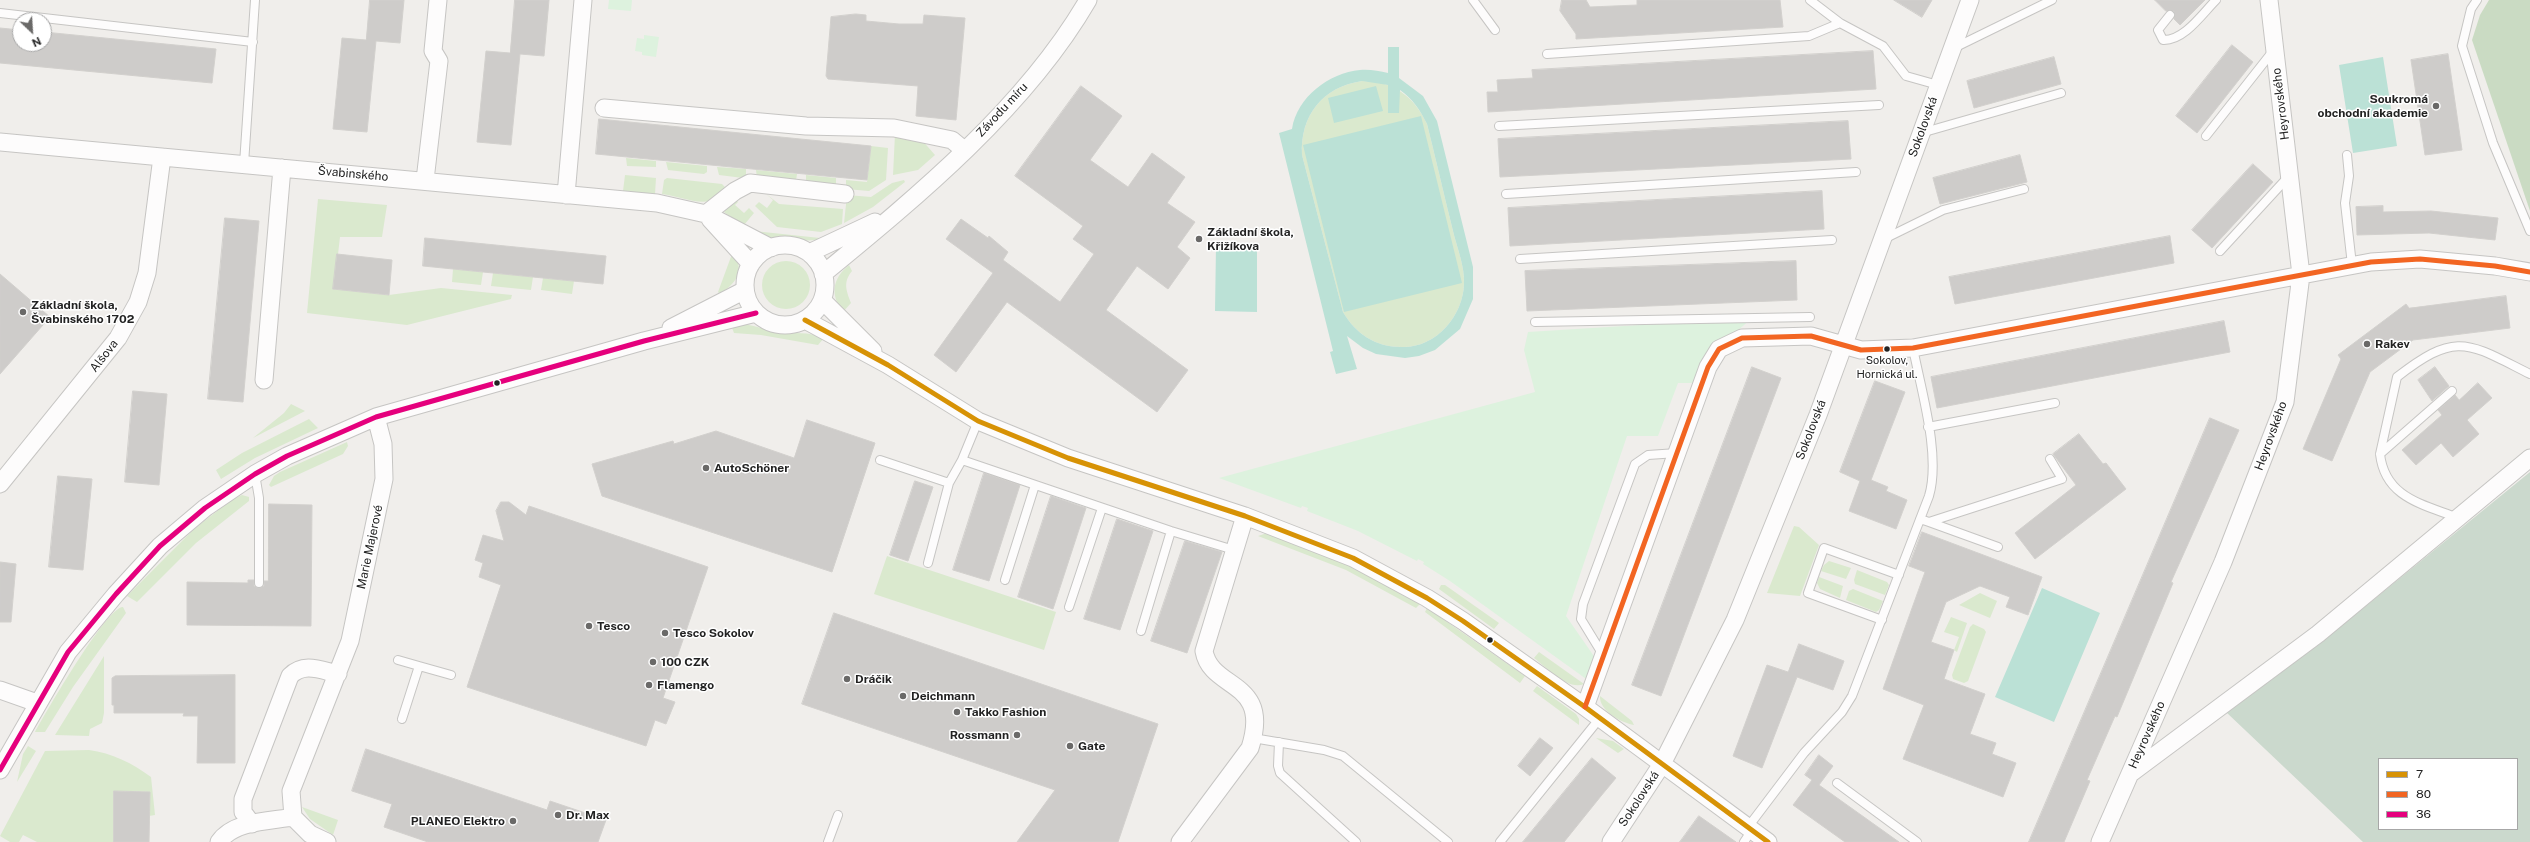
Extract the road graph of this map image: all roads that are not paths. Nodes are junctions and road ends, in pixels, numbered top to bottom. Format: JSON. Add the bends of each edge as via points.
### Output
{"nodes":[{"id":1,"x":256,"y":0,"type":"edge"},
{"id":2,"x":438,"y":0,"type":"edge"},
{"id":3,"x":583,"y":0,"type":"edge"},
{"id":4,"x":1088,"y":0,"type":"edge"},
{"id":5,"x":1473,"y":0,"type":"edge"},
{"id":6,"x":1810,"y":0,"type":"edge"},
{"id":7,"x":1970,"y":0,"type":"edge"},
{"id":8,"x":2052,"y":0,"type":"edge"},
{"id":9,"x":2216,"y":0,"type":"edge"},
{"id":10,"x":2269,"y":0,"type":"edge"},
{"id":11,"x":2477,"y":0,"type":"edge"},
{"id":12,"x":0,"y":13,"type":"edge"},
{"id":13,"x":2170,"y":14,"type":"dead end"},
{"id":14,"x":1840,"y":23,"type":"junction"},
{"id":15,"x":1495,"y":30,"type":"dead end"},
{"id":16,"x":253,"y":42,"type":"junction"},
{"id":17,"x":2274,"y":48,"type":"junction"},
{"id":18,"x":1952,"y":49,"type":"junction"},
{"id":19,"x":1547,"y":54,"type":"dead end"},
{"id":20,"x":1938,"y":85,"type":"junction"},
{"id":21,"x":2061,"y":93,"type":"dead end"},
{"id":22,"x":1879,"y":105,"type":"dead end"},
{"id":23,"x":604,"y":108,"type":"dead end"},
{"id":24,"x":1500,"y":126,"type":"dead end"},
{"id":25,"x":1921,"y":133,"type":"junction"},
{"id":26,"x":2206,"y":136,"type":"dead end"},
{"id":27,"x":0,"y":142,"type":"edge"},
{"id":28,"x":964,"y":150,"type":"junction"},
{"id":29,"x":2347,"y":155,"type":"dead end"},
{"id":30,"x":162,"y":156,"type":"junction"},
{"id":31,"x":244,"y":164,"type":"junction"},
{"id":32,"x":282,"y":168,"type":"junction"},
{"id":33,"x":1856,"y":172,"type":"dead end"},
{"id":34,"x":2289,"y":175,"type":"junction"},
{"id":35,"x":425,"y":180,"type":"junction"},
{"id":36,"x":2024,"y":189,"type":"dead end"},
{"id":37,"x":845,"y":194,"type":"dead end"},
{"id":38,"x":1506,"y":194,"type":"dead end"},
{"id":39,"x":566,"y":195,"type":"junction"},
{"id":40,"x":902,"y":209,"type":"junction"},
{"id":41,"x":706,"y":214,"type":"junction"},
{"id":42,"x":2530,"y":231,"type":"edge"},
{"id":43,"x":1832,"y":240,"type":"dead end"},
{"id":44,"x":1883,"y":240,"type":"junction"},
{"id":45,"x":771,"y":248,"type":"junction"},
{"id":46,"x":2220,"y":251,"type":"dead end"},
{"id":47,"x":809,"y":253,"type":"junction"},
{"id":48,"x":1520,"y":260,"type":"dead end"},
{"id":49,"x":751,"y":264,"type":"junction"},
{"id":50,"x":2352,"y":265,"type":"junction"},
{"id":51,"x":2530,"y":272,"type":"edge"},
{"id":52,"x":824,"y":274,"type":"junction"},
{"id":53,"x":2301,"y":274,"type":"junction"},
{"id":54,"x":745,"y":290,"type":"junction"},
{"id":55,"x":822,"y":300,"type":"junction"},
{"id":56,"x":756,"y":313,"type":"junction"},
{"id":57,"x":1810,"y":317,"type":"dead end"},
{"id":58,"x":805,"y":320,"type":"junction"},
{"id":59,"x":1535,"y":322,"type":"dead end"},
{"id":60,"x":644,"y":341,"type":"junction"},
{"id":61,"x":1843,"y":345,"type":"junction"},
{"id":62,"x":1913,"y":348,"type":"junction"},
{"id":63,"x":888,"y":365,"type":"junction"},
{"id":64,"x":2530,"y":374,"type":"edge"},
{"id":65,"x":264,"y":380,"type":"dead end"},
{"id":66,"x":2452,"y":391,"type":"dead end"},
{"id":67,"x":2055,"y":404,"type":"dead end"},
{"id":68,"x":376,"y":417,"type":"junction"},
{"id":69,"x":978,"y":420,"type":"junction"},
{"id":70,"x":1928,"y":427,"type":"junction"},
{"id":71,"x":1677,"y":453,"type":"junction"},
{"id":72,"x":2380,"y":454,"type":"junction"},
{"id":73,"x":2050,"y":458,"type":"dead end"},
{"id":74,"x":2530,"y":458,"type":"edge"},
{"id":75,"x":880,"y":460,"type":"dead end"},
{"id":76,"x":962,"y":460,"type":"junction"},
{"id":77,"x":255,"y":474,"type":"junction"},
{"id":78,"x":949,"y":483,"type":"junction"},
{"id":79,"x":0,"y":484,"type":"edge"},
{"id":80,"x":1035,"y":485,"type":"junction"},
{"id":81,"x":1102,"y":508,"type":"junction"},
{"id":82,"x":1245,"y":516,"type":"junction"},
{"id":83,"x":2458,"y":518,"type":"junction"},
{"id":84,"x":1920,"y":520,"type":"junction"},
{"id":85,"x":1929,"y":522,"type":"junction"},
{"id":86,"x":1171,"y":531,"type":"junction"},
{"id":87,"x":1998,"y":547,"type":"dead end"},
{"id":88,"x":1234,"y":550,"type":"junction"},
{"id":89,"x":928,"y":563,"type":"dead end"},
{"id":90,"x":1899,"y":575,"type":"junction"},
{"id":91,"x":1005,"y":580,"type":"dead end"},
{"id":92,"x":259,"y":583,"type":"dead end"},
{"id":93,"x":1069,"y":607,"type":"dead end"},
{"id":94,"x":1882,"y":620,"type":"junction"},
{"id":95,"x":1141,"y":631,"type":"dead end"},
{"id":96,"x":1604,"y":656,"type":"junction"},
{"id":97,"x":398,"y":660,"type":"dead end"},
{"id":98,"x":419,"y":666,"type":"junction"},
{"id":99,"x":338,"y":674,"type":"junction"},
{"id":100,"x":451,"y":674,"type":"dead end"},
{"id":101,"x":0,"y":690,"type":"edge"},
{"id":102,"x":37,"y":702,"type":"junction"},
{"id":103,"x":1585,"y":707,"type":"junction"},
{"id":104,"x":1600,"y":718,"type":"junction"},
{"id":105,"x":402,"y":719,"type":"dead end"},
{"id":106,"x":1253,"y":738,"type":"junction"},
{"id":107,"x":1279,"y":742,"type":"junction"},
{"id":108,"x":1662,"y":764,"type":"junction"},
{"id":109,"x":0,"y":770,"type":"edge"},
{"id":110,"x":2130,"y":774,"type":"junction"},
{"id":111,"x":1837,"y":783,"type":"dead end"},
{"id":112,"x":838,"y":815,"type":"dead end"},
{"id":113,"x":294,"y":817,"type":"junction"},
{"id":114,"x":252,"y":824,"type":"junction"},
{"id":115,"x":1748,"y":833,"type":"edge"},
{"id":116,"x":219,"y":842,"type":"edge"},
{"id":117,"x":328,"y":842,"type":"edge"},
{"id":118,"x":828,"y":842,"type":"edge"},
{"id":119,"x":1180,"y":842,"type":"edge"},
{"id":120,"x":1356,"y":842,"type":"edge"},
{"id":121,"x":1448,"y":842,"type":"edge"},
{"id":122,"x":1500,"y":842,"type":"edge"},
{"id":123,"x":1611,"y":842,"type":"edge"},
{"id":124,"x":1768,"y":842,"type":"edge"},
{"id":125,"x":1917,"y":842,"type":"edge"},
{"id":126,"x":2100,"y":842,"type":"edge"}],
"edges":[{"from":1,"to":16,"type":"lane"},
{"from":2,"to":35,"type":"street","via":[[434,51],[439,61]]},
{"from":3,"to":39,"type":"street"},
{"from":4,"to":28,"type":"street","name":"Závodu míru","via":[[1070,31],[1044,64],[1010,104]]},
{"from":5,"to":15,"type":"lane"},
{"from":6,"to":14,"type":"lane"},
{"from":7,"to":18,"type":"street","name":"Sokolovská"},
{"from":8,"to":18,"type":"lane"},
{"from":9,"to":13,"type":"lane","via":[[2180,36],[2163,40],[2158,30]]},
{"from":10,"to":17,"type":"street","name":"Heyrovského"},
{"from":11,"to":42,"type":"lane","via":[[2471,9],[2462,46],[2493,143]]},
{"from":12,"to":16,"type":"lane"},
{"from":14,"to":19,"type":"lane","via":[[1809,36]]},
{"from":14,"to":20,"type":"lane","via":[[1883,46],[1906,76]]},
{"from":16,"to":31,"type":"lane"},
{"from":17,"to":26,"type":"lane"},
{"from":17,"to":34,"type":"street","name":"Heyrovského"},
{"from":18,"to":20,"type":"street","name":"Sokolovská"},
{"from":20,"to":25,"type":"street","name":"Sokolovská"},
{"from":21,"to":25,"type":"lane"},
{"from":22,"to":24,"type":"lane"},
{"from":23,"to":28,"type":"street","via":[[806,126],[894,128],[952,140]]},
{"from":25,"to":44,"type":"street","name":"Sokolovská"},
{"from":27,"to":30,"type":"street","name":"Švabinského"},
{"from":28,"to":40,"type":"street","name":"Závodu míru"},
{"from":29,"to":50,"type":"lane","via":[[2349,176],[2345,203]]},
{"from":30,"to":31,"type":"street","name":"Švabinského"},
{"from":30,"to":79,"type":"street","name":"Alšova","via":[[147,273],[138,302],[118,338]]},
{"from":31,"to":32,"type":"street","name":"Švabinského"},
{"from":32,"to":35,"type":"street","name":"Švabinského"},
{"from":32,"to":65,"type":"street"},
{"from":33,"to":38,"type":"lane"},
{"from":34,"to":46,"type":"lane"},
{"from":34,"to":53,"type":"street","name":"Heyrovského"},
{"from":35,"to":39,"type":"street","name":"Švabinského"},
{"from":36,"to":44,"type":"lane","via":[[1943,210]]},
{"from":37,"to":41,"type":"street","via":[[750,183],[735,191]]},
{"from":39,"to":41,"type":"street","name":"Švabinského","via":[[657,203]]},
{"from":40,"to":47,"type":"street","name":"Závodu míru"},
{"from":40,"to":52,"type":"street","name":"Závodu míru"},
{"from":41,"to":45,"type":"street","name":"Švabinského"},
{"from":41,"to":49,"type":"street"},
{"from":43,"to":48,"type":"lane"},
{"from":44,"to":61,"type":"street","name":"Sokolovská"},
{"from":45,"to":47,"type":"street","via":[[784,245],[797,247]]},
{"from":45,"to":49,"type":"street"},
{"from":47,"to":52,"type":"street","via":[[818,262]]},
{"from":49,"to":54,"type":"street"},
{"from":50,"to":51,"type":"street","via":[[2420,259]]},
{"from":50,"to":53,"type":"street"},
{"from":52,"to":55,"type":"street","via":[[825,288]]},
{"from":53,"to":62,"type":"street"},
{"from":53,"to":110,"type":"street","name":"Heyrovského","via":[[2285,402],[2223,562]]},
{"from":54,"to":56,"type":"street"},
{"from":54,"to":60,"type":"street"},
{"from":55,"to":58,"type":"street","via":[[815,312]]},
{"from":55,"to":63,"type":"street"},
{"from":56,"to":58,"type":"street","via":[[767,321],[780,325]]},
{"from":56,"to":60,"type":"street"},
{"from":57,"to":59,"type":"lane"},
{"from":58,"to":63,"type":"street"},
{"from":60,"to":68,"type":"street"},
{"from":61,"to":62,"type":"street","via":[[1861,350]]},
{"from":61,"to":71,"type":"street","via":[[1811,336],[1764,336],[1742,338],[1718,349],[1708,367]]},
{"from":61,"to":108,"type":"street","name":"Sokolovská","via":[[1818,415],[1735,620]]},
{"from":62,"to":70,"type":"lane"},
{"from":63,"to":69,"type":"street"},
{"from":64,"to":72,"type":"lane","via":[[2473,346],[2460,344],[2435,350],[2397,376]]},
{"from":66,"to":72,"type":"lane"},
{"from":67,"to":70,"type":"lane"},
{"from":68,"to":77,"type":"street","via":[[287,456]]},
{"from":68,"to":99,"type":"street","name":"Marie Majerové","via":[[383,444],[384,479],[350,642]]},
{"from":69,"to":76,"type":"lane"},
{"from":69,"to":82,"type":"street","via":[[1068,458]]},
{"from":70,"to":84,"type":"lane","via":[[1934,472]]},
{"from":71,"to":96,"type":"street"},
{"from":71,"to":96,"type":"lane","via":[[1648,455],[1636,464],[1583,604],[1581,619]]},
{"from":72,"to":83,"type":"lane","via":[[2388,481],[2403,496]]},
{"from":73,"to":85,"type":"lane","via":[[2062,479]]},
{"from":74,"to":83,"type":"street"},
{"from":75,"to":78,"type":"lane"},
{"from":76,"to":78,"type":"lane"},
{"from":76,"to":80,"type":"lane"},
{"from":77,"to":92,"type":"lane","via":[[259,498]]},
{"from":77,"to":102,"type":"street","via":[[205,508],[160,546],[68,652]]},
{"from":78,"to":89,"type":"lane"},
{"from":80,"to":81,"type":"lane"},
{"from":80,"to":91,"type":"lane"},
{"from":81,"to":86,"type":"lane"},
{"from":81,"to":93,"type":"lane"},
{"from":82,"to":88,"type":"street"},
{"from":82,"to":103,"type":"street","via":[[1354,558],[1427,598]]},
{"from":83,"to":110,"type":"street","via":[[2318,634]]},
{"from":84,"to":85,"type":"lane"},
{"from":84,"to":90,"type":"lane"},
{"from":85,"to":87,"type":"lane"},
{"from":86,"to":88,"type":"lane"},
{"from":86,"to":95,"type":"lane"},
{"from":88,"to":106,"type":"street","via":[[1204,651],[1211,668],[1238,688],[1252,707],[1255,721]]},
{"from":90,"to":94,"type":"lane"},
{"from":90,"to":94,"type":"lane","via":[[1824,548],[1808,593]]},
{"from":94,"to":115,"type":"lane","via":[[1852,696],[1842,712],[1804,753]]},
{"from":96,"to":103,"type":"street"},
{"from":97,"to":98,"type":"lane"},
{"from":98,"to":100,"type":"lane"},
{"from":98,"to":105,"type":"lane"},
{"from":99,"to":113,"type":"street","name":"Marie Majerové","via":[[291,791]]},
{"from":99,"to":114,"type":"street","via":[[305,666],[296,669],[290,676],[243,799],[242,812]]},
{"from":101,"to":102,"type":"street"},
{"from":102,"to":109,"type":"street"},
{"from":103,"to":104,"type":"street"},
{"from":104,"to":108,"type":"street"},
{"from":104,"to":122,"type":"lane"},
{"from":106,"to":107,"type":"lane"},
{"from":106,"to":119,"type":"street","via":[[1250,748]]},
{"from":107,"to":120,"type":"lane","via":[[1280,773]]},
{"from":107,"to":121,"type":"lane","via":[[1343,756]]},
{"from":108,"to":115,"type":"street"},
{"from":108,"to":123,"type":"street","name":"Sokolovská"},
{"from":110,"to":126,"type":"street","name":"Heyrovského"},
{"from":111,"to":125,"type":"lane"},
{"from":112,"to":118,"type":"lane"},
{"from":113,"to":114,"type":"street"},
{"from":113,"to":117,"type":"street","via":[[305,831]]},
{"from":114,"to":116,"type":"street","via":[[224,835]]},
{"from":115,"to":124,"type":"street"}]}
